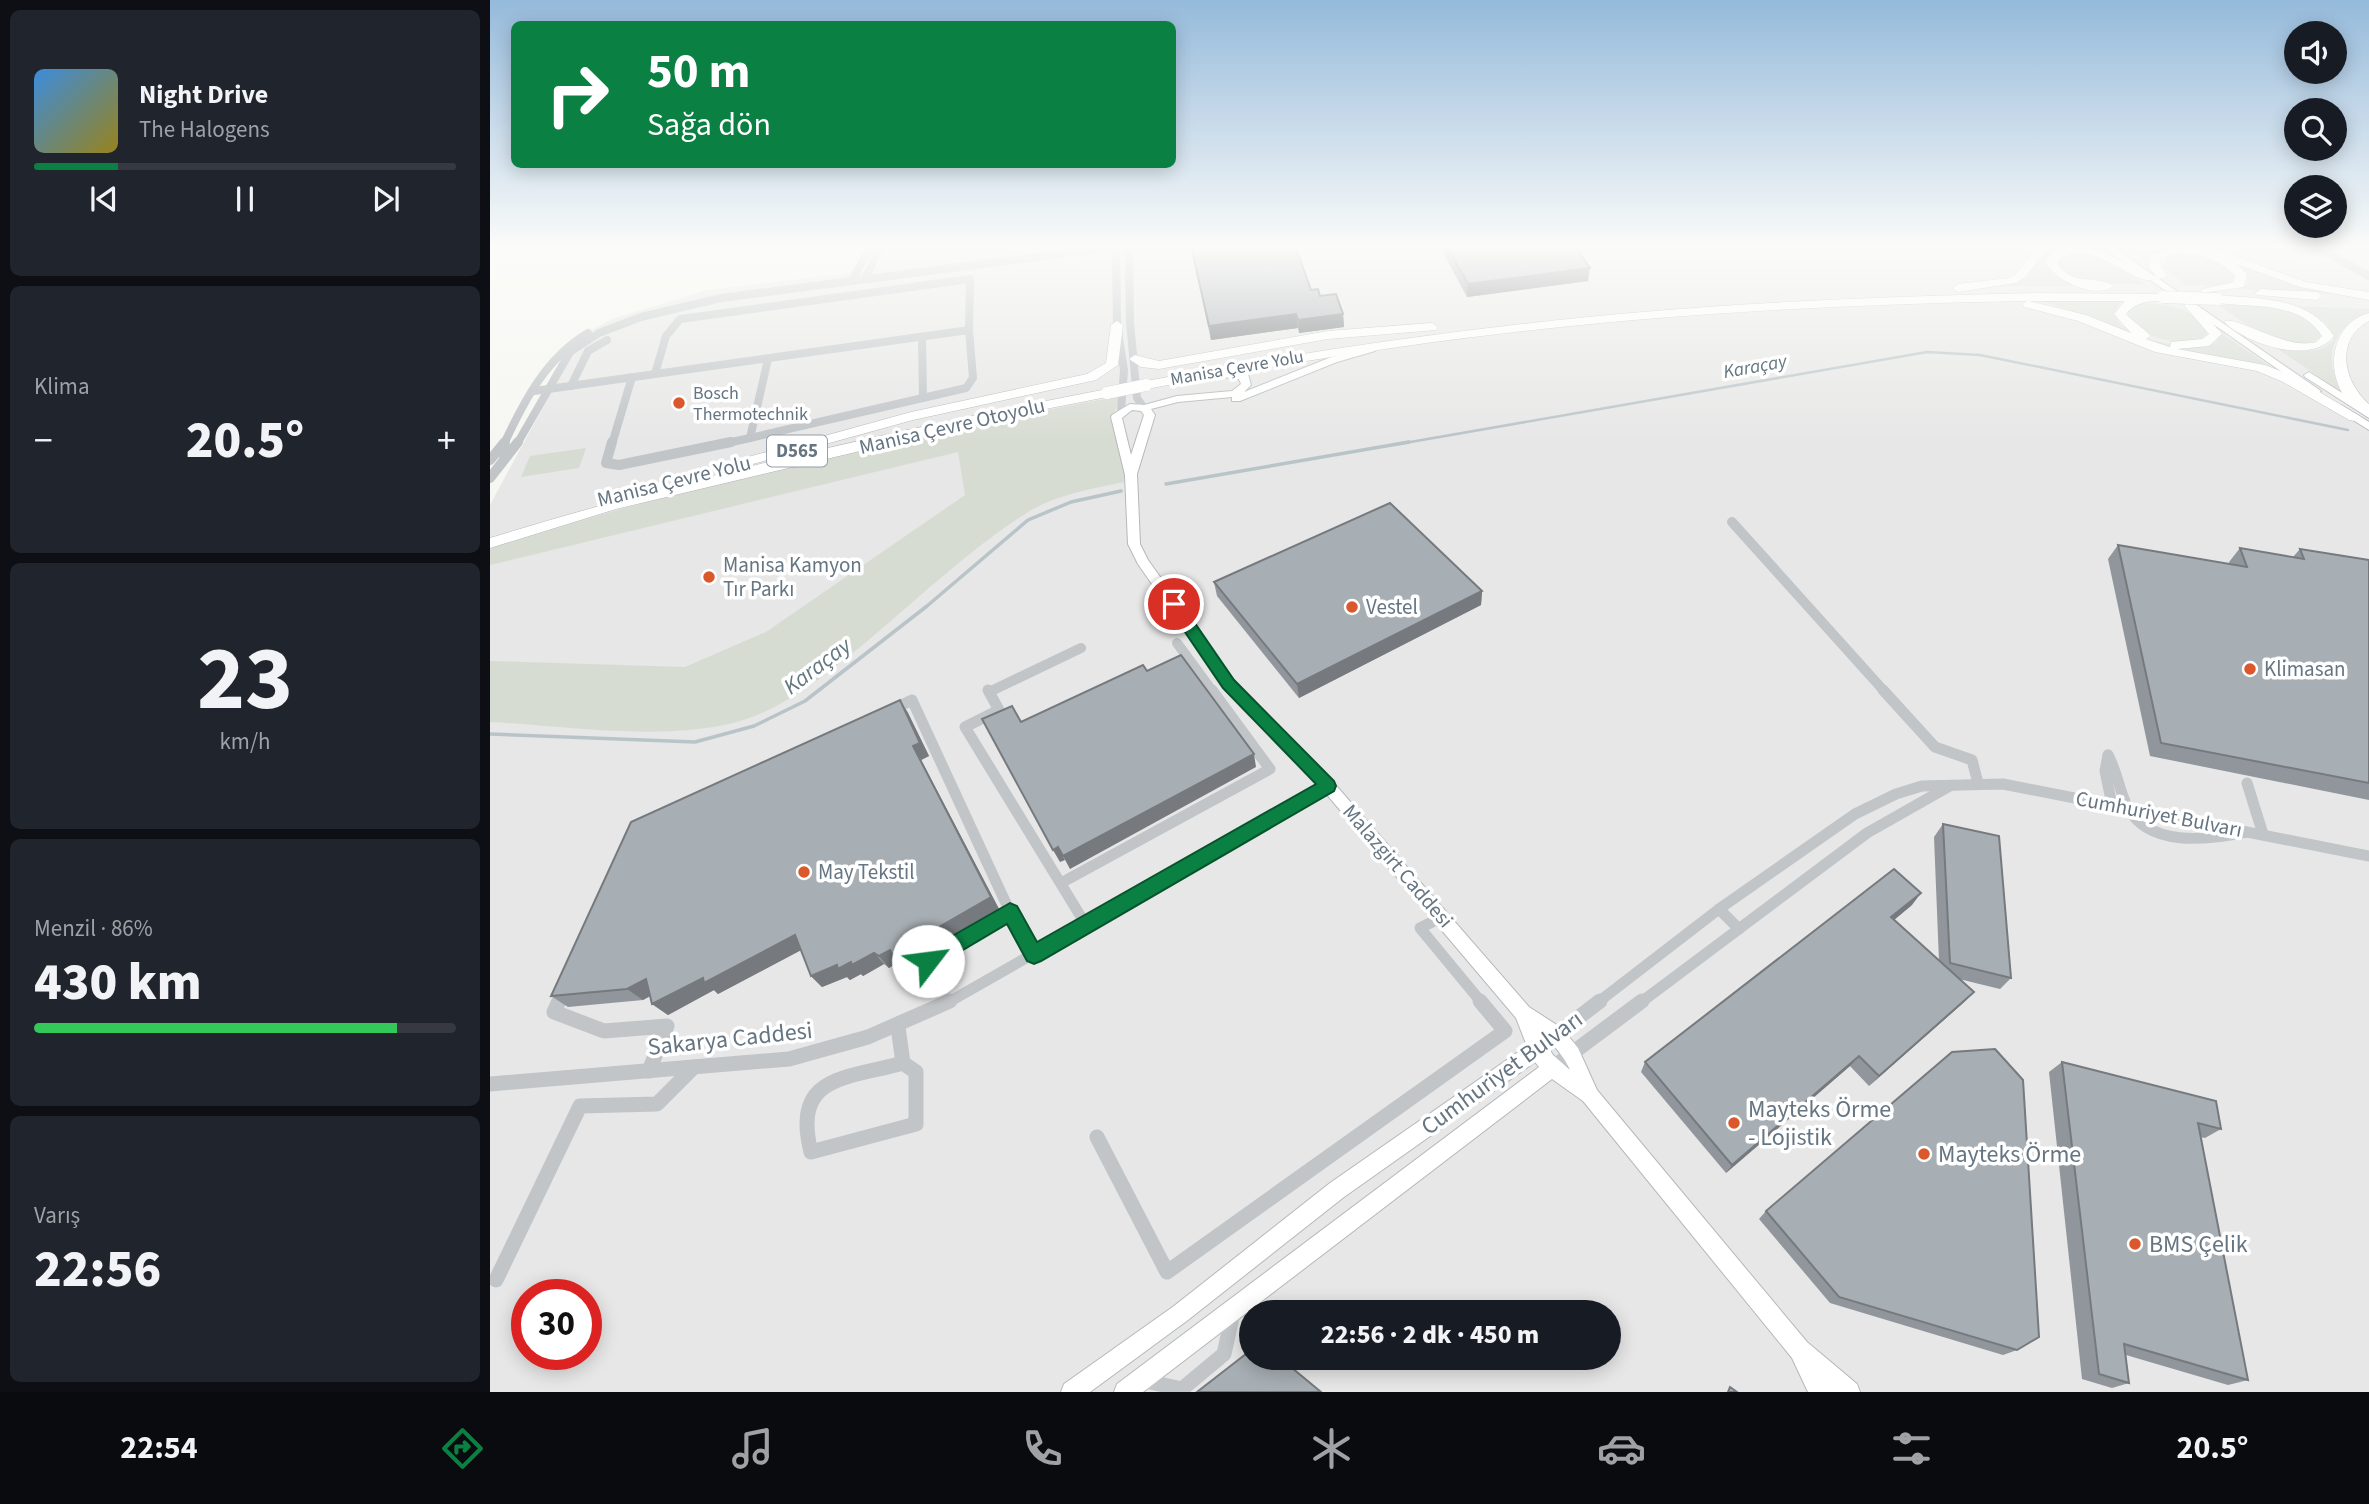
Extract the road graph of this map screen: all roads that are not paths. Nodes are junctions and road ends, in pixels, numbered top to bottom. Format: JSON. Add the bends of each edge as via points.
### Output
{"nodes":[{"id":1,"x":651,"y":310,"type":"edge"},
{"id":2,"x":674,"y":310,"type":"edge"},
{"id":3,"x":747,"y":310,"type":"edge"},
{"id":4,"x":969,"y":310,"type":"edge"},
{"id":5,"x":1116,"y":310,"type":"edge"},
{"id":6,"x":1130,"y":310,"type":"edge"},
{"id":7,"x":1700,"y":310,"type":"edge"},
{"id":8,"x":2051,"y":310,"type":"edge"},
{"id":9,"x":2123,"y":310,"type":"edge"},
{"id":10,"x":2195,"y":310,"type":"edge"},
{"id":11,"x":2197,"y":310,"type":"edge"},
{"id":12,"x":2206,"y":310,"type":"edge"},
{"id":13,"x":2297,"y":310,"type":"edge"},
{"id":14,"x":2369,"y":317,"type":"edge"},
{"id":15,"x":2230,"y":322,"type":"junction"},
{"id":16,"x":1117,"y":325,"type":"junction"},
{"id":17,"x":969,"y":330,"type":"junction"},
{"id":18,"x":1449,"y":331,"type":"junction"},
{"id":19,"x":922,"y":337,"type":"junction"},
{"id":20,"x":607,"y":340,"type":"dead end"},
{"id":21,"x":768,"y":359,"type":"junction"},
{"id":22,"x":1135,"y":359,"type":"junction"},
{"id":23,"x":654,"y":374,"type":"junction"},
{"id":24,"x":632,"y":377,"type":"junction"},
{"id":25,"x":1145,"y":380,"type":"junction"},
{"id":26,"x":1163,"y":382,"type":"junction"},
{"id":27,"x":570,"y":386,"type":"junction"},
{"id":28,"x":1106,"y":387,"type":"junction"},
{"id":29,"x":549,"y":389,"type":"junction"},
{"id":30,"x":534,"y":391,"type":"junction"},
{"id":31,"x":923,"y":398,"type":"junction"},
{"id":32,"x":2369,"y":413,"type":"edge"},
{"id":33,"x":1146,"y":415,"type":"junction"},
{"id":34,"x":1119,"y":417,"type":"junction"},
{"id":35,"x":2354,"y":417,"type":"junction"},
{"id":36,"x":2369,"y":427,"type":"edge"},
{"id":37,"x":750,"y":438,"type":"junction"},
{"id":38,"x":504,"y":443,"type":"junction"},
{"id":39,"x":504,"y":456,"type":"junction"},
{"id":40,"x":490,"y":460,"type":"edge"},
{"id":41,"x":729,"y":466,"type":"junction"},
{"id":42,"x":1131,"y":475,"type":"junction"},
{"id":43,"x":490,"y":478,"type":"edge"},
{"id":44,"x":1732,"y":522,"type":"dead end"},
{"id":45,"x":490,"y":532,"type":"edge"},
{"id":46,"x":490,"y":542,"type":"edge"},
{"id":47,"x":1177,"y":643,"type":"dead end"},
{"id":48,"x":1081,"y":648,"type":"dead end"},
{"id":49,"x":875,"y":717,"type":"edge"},
{"id":50,"x":1978,"y":783,"type":"junction"},
{"id":51,"x":2247,"y":783,"type":"dead end"},
{"id":52,"x":1328,"y":786,"type":"junction"},
{"id":53,"x":1948,"y":787,"type":"junction"},
{"id":54,"x":2112,"y":805,"type":"junction"},
{"id":55,"x":2127,"y":808,"type":"junction"},
{"id":56,"x":2248,"y":831,"type":"junction"},
{"id":57,"x":2263,"y":834,"type":"junction"},
{"id":58,"x":2369,"y":856,"type":"edge"},
{"id":59,"x":1061,"y":883,"type":"junction"},
{"id":60,"x":1719,"y":908,"type":"junction"},
{"id":61,"x":1010,"y":912,"type":"junction"},
{"id":62,"x":1442,"y":917,"type":"junction"},
{"id":63,"x":1086,"y":925,"type":"junction"},
{"id":64,"x":1739,"y":929,"type":"junction"},
{"id":65,"x":1034,"y":955,"type":"junction"},
{"id":66,"x":907,"y":973,"type":"dead end"},
{"id":67,"x":571,"y":975,"type":"edge"},
{"id":68,"x":1523,"y":1013,"type":"junction"},
{"id":69,"x":898,"y":1027,"type":"junction"},
{"id":70,"x":1557,"y":1035,"type":"junction"},
{"id":71,"x":1535,"y":1051,"type":"junction"},
{"id":72,"x":1572,"y":1054,"type":"junction"},
{"id":73,"x":903,"y":1063,"type":"junction"},
{"id":74,"x":694,"y":1067,"type":"junction"},
{"id":75,"x":1551,"y":1069,"type":"junction"},
{"id":76,"x":649,"y":1071,"type":"junction"},
{"id":77,"x":490,"y":1084,"type":"edge"},
{"id":78,"x":1590,"y":1096,"type":"junction"},
{"id":79,"x":1097,"y":1137,"type":"dead end"},
{"id":80,"x":496,"y":1280,"type":"dead end"},
{"id":81,"x":1234,"y":1307,"type":"junction"},
{"id":82,"x":1799,"y":1350,"type":"junction"},
{"id":83,"x":1133,"y":1386,"type":"edge"},
{"id":84,"x":1072,"y":1392,"type":"edge"},
{"id":85,"x":1820,"y":1392,"type":"edge"},
{"id":86,"x":1849,"y":1392,"type":"edge"}],
"edges":[{"from":1,"to":30,"type":"street","via":[[573,340],[555,355]]},
{"from":2,"to":29,"type":"street","via":[[615,327],[570,352]]},
{"from":3,"to":23,"type":"street","via":[[674,322]]},
{"from":4,"to":17,"type":"street"},
{"from":5,"to":16,"type":"street"},
{"from":6,"to":22,"type":"street"},
{"from":7,"to":18,"type":"highway","name":"Manisa Çevre Yolu","number":"D565"},
{"from":8,"to":35,"type":"highway","via":[[2159,349],[2260,369],[2288,379]]},
{"from":9,"to":10,"type":"highway","via":[[2120,314],[2124,322],[2134,330],[2164,343],[2193,345],[2213,340],[2216,334]]},
{"from":11,"to":35,"type":"main road"},
{"from":12,"to":15,"type":"main road"},
{"from":13,"to":15,"type":"highway","via":[[2319,323],[2329,336],[2316,346],[2294,347],[2264,340]]},
{"from":14,"to":32,"type":"highway","via":[[2351,327],[2337,368],[2355,400]]},
{"from":15,"to":32,"type":"main road"},
{"from":16,"to":34,"type":"street","via":[[1124,370]]},
{"from":16,"to":41,"type":"highway","via":[[1112,365],[1091,377],[911,416]]},
{"from":17,"to":19,"type":"street"},
{"from":17,"to":31,"type":"street","via":[[973,378],[966,388]]},
{"from":18,"to":22,"type":"highway","via":[[1328,335],[1159,365]]},
{"from":18,"to":25,"type":"highway","name":"Manisa Çevre Yolu","number":"D565","via":[[1300,347]]},
{"from":18,"to":26,"type":"highway","name":"Manisa Çevre Yolu","number":"D565"},
{"from":18,"to":33,"type":"main road","via":[[1358,352],[1237,399],[1175,405]]},
{"from":19,"to":21,"type":"street"},
{"from":19,"to":31,"type":"street"},
{"from":20,"to":27,"type":"street","via":[[588,351]]},
{"from":21,"to":23,"type":"street"},
{"from":21,"to":37,"type":"street"},
{"from":22,"to":33,"type":"street","via":[[1137,398]]},
{"from":23,"to":24,"type":"street"},
{"from":24,"to":27,"type":"street"},
{"from":24,"to":37,"type":"street","via":[[606,463],[619,465]]},
{"from":25,"to":26,"type":"highway","name":"Manisa Çevre Yolu","number":"D565"},
{"from":25,"to":28,"type":"highway","name":"Manisa Çevre Yolu","number":"D565","bridge":true},
{"from":26,"to":33,"type":"main road","via":[[1236,373],[1246,380],[1235,394],[1177,399]]},
{"from":27,"to":29,"type":"street"},
{"from":28,"to":41,"type":"highway","name":"Manisa Çevre Yolu","number":"D565"},
{"from":28,"to":46,"type":"highway","name":"Manisa Çevre Otoyolu","number":"D565","via":[[612,505]]},
{"from":29,"to":30,"type":"street"},
{"from":29,"to":39,"type":"street","via":[[517,444]]},
{"from":30,"to":38,"type":"street"},
{"from":31,"to":37,"type":"street"},
{"from":33,"to":34,"type":"main road","via":[[1129,407]]},
{"from":33,"to":34,"type":"main road","via":[[1131,426]]},
{"from":33,"to":42,"type":"main road"},
{"from":34,"to":42,"type":"main road"},
{"from":35,"to":36,"type":"main road"},
{"from":38,"to":39,"type":"street"},
{"from":38,"to":40,"type":"street"},
{"from":39,"to":43,"type":"street"},
{"from":41,"to":45,"type":"highway","name":"Manisa Çevre Yolu","number":"D565"},
{"from":42,"to":52,"type":"main road","name":"Malazgirt Caddesi","via":[[1134,544],[1142,561],[1228,684]]},
{"from":44,"to":50,"type":"street","via":[[1936,747],[1972,760]]},
{"from":47,"to":59,"type":"street","via":[[1270,769]]},
{"from":48,"to":59,"type":"street","via":[[988,690],[999,710],[965,727]]},
{"from":49,"to":61,"type":"street","via":[[912,700]]},
{"from":50,"to":53,"type":"street","name":"Cumhuriyet Bulvarı"},
{"from":50,"to":54,"type":"street","name":"Cumhuriyet Bulvarı"},
{"from":51,"to":57,"type":"street"},
{"from":52,"to":62,"type":"main road","name":"Malazgirt Caddesi"},
{"from":52,"to":63,"type":"street","name":"Sakarya Caddesi"},
{"from":53,"to":60,"type":"street","name":"Cumhuriyet Bulvarı","via":[[1922,786],[1855,814]]},
{"from":53,"to":64,"type":"street","name":"Cumhuriyet Bulvarı","via":[[1867,833]]},
{"from":54,"to":55,"type":"street","name":"Cumhuriyet Bulvarı"},
{"from":54,"to":55,"type":"street","via":[[2105,771],[2108,755],[2120,775]]},
{"from":55,"to":56,"type":"street","name":"Cumhuriyet Bulvarı"},
{"from":55,"to":56,"type":"street","via":[[2139,823],[2169,837],[2220,839]]},
{"from":56,"to":57,"type":"street","name":"Cumhuriyet Bulvarı"},
{"from":57,"to":58,"type":"street","name":"Cumhuriyet Bulvarı"},
{"from":59,"to":63,"type":"street"},
{"from":60,"to":64,"type":"street"},
{"from":60,"to":70,"type":"street","name":"Cumhuriyet Bulvarı"},
{"from":61,"to":65,"type":"street"},
{"from":61,"to":66,"type":"street"},
{"from":62,"to":68,"type":"main road","name":"Malazgirt Caddesi"},
{"from":62,"to":79,"type":"street","via":[[1420,928],[1505,1031],[1167,1272]]},
{"from":63,"to":65,"type":"street","name":"Sakarya Caddesi"},
{"from":64,"to":72,"type":"street","name":"Cumhuriyet Bulvarı"},
{"from":65,"to":69,"type":"street","name":"Sakarya Caddesi"},
{"from":67,"to":76,"type":"street","via":[[554,1012],[604,1031],[667,1026]]},
{"from":68,"to":70,"type":"main road"},
{"from":68,"to":71,"type":"main road"},
{"from":69,"to":73,"type":"street"},
{"from":69,"to":74,"type":"street","name":"Sakarya Caddesi","via":[[826,1052]]},
{"from":70,"to":71,"type":"street","name":"Cumhuriyet Bulvarı"},
{"from":70,"to":72,"type":"main road"},
{"from":71,"to":75,"type":"main road"},
{"from":71,"to":84,"type":"main road","name":"Cumhuriyet Bulvarı","via":[[1337,1190]]},
{"from":72,"to":75,"type":"street","name":"Cumhuriyet Bulvarı"},
{"from":72,"to":78,"type":"main road"},
{"from":73,"to":73,"type":"street","via":[[916,1072],[916,1125],[811,1152],[804,1128],[814,1093],[823,1085]]},
{"from":74,"to":76,"type":"street","name":"Sakarya Caddesi"},
{"from":74,"to":80,"type":"street","via":[[657,1104],[580,1106]]},
{"from":75,"to":78,"type":"main road"},
{"from":75,"to":81,"type":"main road","name":"Cumhuriyet Bulvarı"},
{"from":76,"to":77,"type":"street","name":"Sakarya Caddesi"},
{"from":78,"to":82,"type":"main road"},
{"from":81,"to":83,"type":"main road","name":"Cumhuriyet Bulvarı"},
{"from":81,"to":83,"type":"street","via":[[1224,1354],[1182,1389]]},
{"from":82,"to":85,"type":"main road"},
{"from":82,"to":86,"type":"main road"}]}
